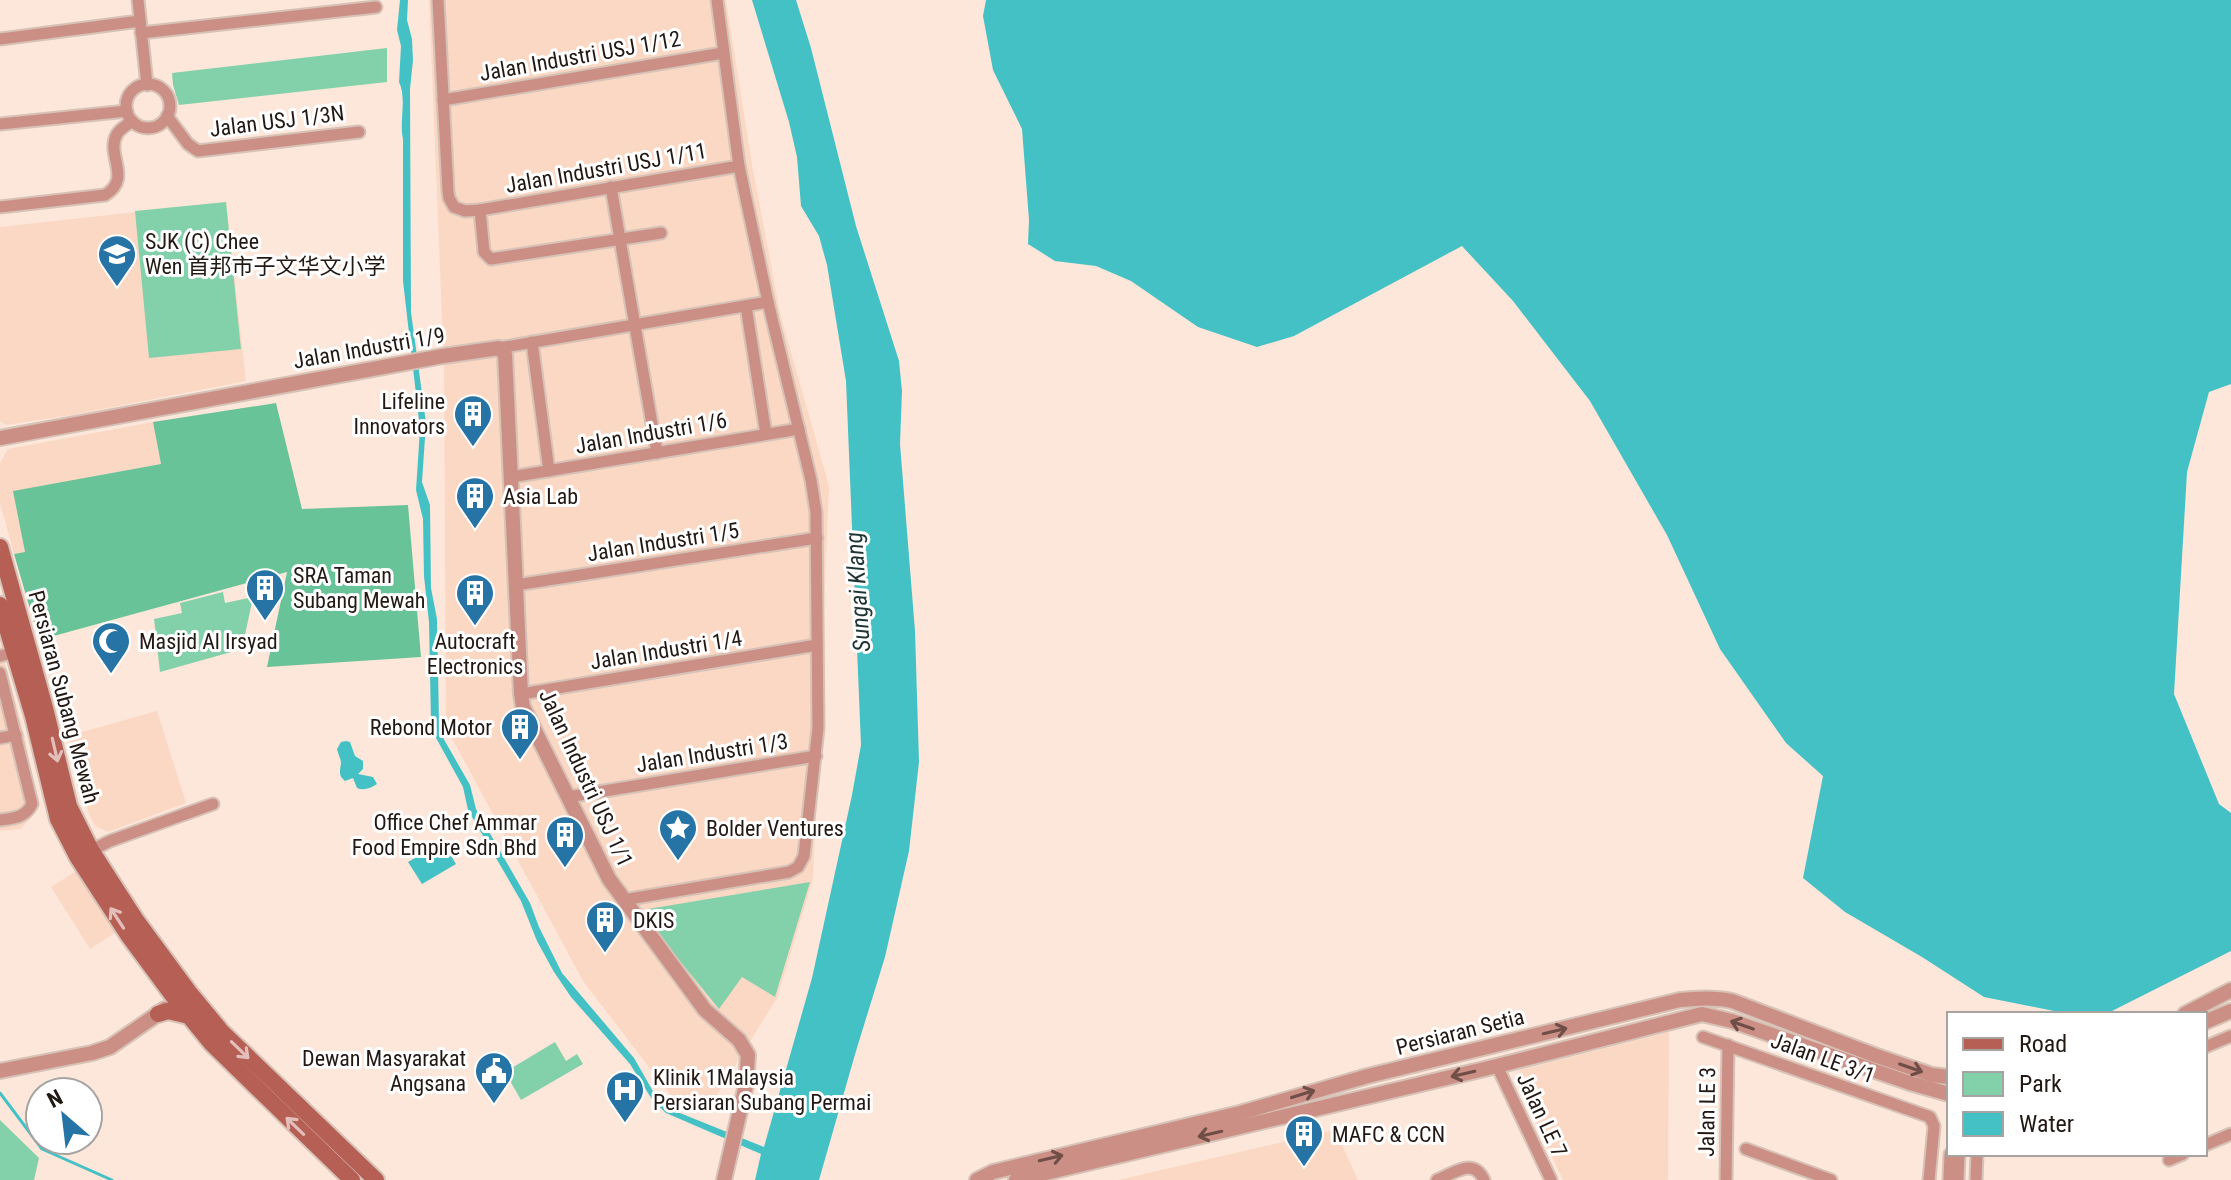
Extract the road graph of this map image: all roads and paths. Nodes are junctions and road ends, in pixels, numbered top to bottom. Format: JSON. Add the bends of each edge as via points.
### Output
{"nodes":[{"id":1,"x":138,"y":0,"type":"edge"},
{"id":2,"x":438,"y":0,"type":"edge"},
{"id":3,"x":717,"y":0,"type":"edge"},
{"id":4,"x":376,"y":7,"type":"dead end"},
{"id":5,"x":141,"y":27,"type":"junction"},
{"id":6,"x":0,"y":39,"type":"edge"},
{"id":7,"x":723,"y":53,"type":"junction"},
{"id":8,"x":147,"y":85,"type":"junction"},
{"id":9,"x":443,"y":100,"type":"junction"},
{"id":10,"x":130,"y":116,"type":"junction"},
{"id":11,"x":167,"y":116,"type":"junction"},
{"id":12,"x":0,"y":124,"type":"edge"},
{"id":13,"x":359,"y":132,"type":"dead end"},
{"id":14,"x":739,"y":166,"type":"junction"},
{"id":15,"x":611,"y":187,"type":"junction"},
{"id":16,"x":0,"y":207,"type":"edge"},
{"id":17,"x":480,"y":210,"type":"junction"},
{"id":18,"x":661,"y":233,"type":"dead end"},
{"id":19,"x":621,"y":239,"type":"junction"},
{"id":20,"x":768,"y":302,"type":"junction"},
{"id":21,"x":746,"y":306,"type":"junction"},
{"id":22,"x":634,"y":324,"type":"junction"},
{"id":23,"x":532,"y":342,"type":"junction"},
{"id":24,"x":499,"y":348,"type":"junction"},
{"id":25,"x":799,"y":429,"type":"junction"},
{"id":26,"x":766,"y":434,"type":"junction"},
{"id":27,"x":0,"y":438,"type":"edge"},
{"id":28,"x":657,"y":453,"type":"junction"},
{"id":29,"x":549,"y":471,"type":"junction"},
{"id":30,"x":511,"y":477,"type":"junction"},
{"id":31,"x":817,"y":538,"type":"junction"},
{"id":32,"x":0,"y":547,"type":"edge"},
{"id":33,"x":516,"y":585,"type":"junction"},
{"id":34,"x":0,"y":605,"type":"edge"},
{"id":35,"x":817,"y":645,"type":"junction"},
{"id":36,"x":14,"y":652,"type":"edge"},
{"id":37,"x":0,"y":673,"type":"edge"},
{"id":38,"x":521,"y":694,"type":"junction"},
{"id":39,"x":16,"y":735,"type":"junction"},
{"id":40,"x":0,"y":738,"type":"edge"},
{"id":41,"x":816,"y":756,"type":"junction"},
{"id":42,"x":568,"y":797,"type":"junction"},
{"id":43,"x":213,"y":804,"type":"dead end"},
{"id":44,"x":0,"y":820,"type":"edge"},
{"id":45,"x":85,"y":854,"type":"junction"},
{"id":46,"x":623,"y":900,"type":"junction"},
{"id":47,"x":162,"y":981,"type":"junction"},
{"id":48,"x":2231,"y":990,"type":"edge"},
{"id":49,"x":182,"y":996,"type":"junction"},
{"id":50,"x":2231,"y":1011,"type":"edge"},
{"id":51,"x":2189,"y":1012,"type":"edge"},
{"id":52,"x":159,"y":1013,"type":"junction"},
{"id":53,"x":189,"y":1016,"type":"junction"},
{"id":54,"x":2207,"y":1021,"type":"edge"},
{"id":55,"x":2231,"y":1036,"type":"edge"},
{"id":56,"x":1703,"y":1037,"type":"dead end"},
{"id":57,"x":1728,"y":1045,"type":"junction"},
{"id":58,"x":1491,"y":1046,"type":"junction"},
{"id":59,"x":2207,"y":1046,"type":"edge"},
{"id":60,"x":1497,"y":1066,"type":"junction"},
{"id":61,"x":0,"y":1071,"type":"edge"},
{"id":62,"x":1946,"y":1076,"type":"edge"},
{"id":63,"x":1947,"y":1092,"type":"edge"},
{"id":64,"x":2231,"y":1134,"type":"edge"},
{"id":65,"x":2207,"y":1144,"type":"edge"},
{"id":66,"x":1746,"y":1149,"type":"dead end"},
{"id":67,"x":1950,"y":1156,"type":"edge"},
{"id":68,"x":1959,"y":1156,"type":"edge"},
{"id":69,"x":1977,"y":1156,"type":"edge"},
{"id":70,"x":2178,"y":1156,"type":"edge"},
{"id":71,"x":2169,"y":1160,"type":"dead end"},
{"id":72,"x":352,"y":1180,"type":"edge"},
{"id":73,"x":376,"y":1180,"type":"edge"},
{"id":74,"x":724,"y":1180,"type":"edge"},
{"id":75,"x":977,"y":1180,"type":"edge"},
{"id":76,"x":1016,"y":1180,"type":"edge"},
{"id":77,"x":1437,"y":1180,"type":"edge"},
{"id":78,"x":1484,"y":1180,"type":"edge"},
{"id":79,"x":1551,"y":1180,"type":"edge"},
{"id":80,"x":1726,"y":1180,"type":"edge"},
{"id":81,"x":1831,"y":1180,"type":"edge"},
{"id":82,"x":1929,"y":1180,"type":"edge"},
{"id":83,"x":1949,"y":1180,"type":"edge"},
{"id":84,"x":1958,"y":1180,"type":"edge"},
{"id":85,"x":1976,"y":1180,"type":"edge"}],
"edges":[{"from":1,"to":5,"type":"street"},
{"from":2,"to":9,"type":"street"},
{"from":3,"to":7,"type":"street"},
{"from":4,"to":5,"type":"street"},
{"from":5,"to":6,"type":"street"},
{"from":5,"to":8,"type":"street"},
{"from":7,"to":9,"type":"street","name":"Jalan Industri USJ 1/12"},
{"from":7,"to":14,"type":"street"},
{"from":8,"to":10,"type":"street","via":[[129,96]]},
{"from":8,"to":11,"type":"street","via":[[167,95]]},
{"from":9,"to":17,"type":"street","via":[[449,198],[460,210]]},
{"from":10,"to":11,"type":"street","via":[[147,128]]},
{"from":10,"to":12,"type":"street"},
{"from":10,"to":16,"type":"street","via":[[115,140],[118,179],[105,195]]},
{"from":11,"to":13,"type":"street","name":"Jalan USJ 1/3N","via":[[198,151]]},
{"from":14,"to":15,"type":"street","name":"Jalan Industri USJ 1/11"},
{"from":14,"to":20,"type":"street"},
{"from":15,"to":17,"type":"street","name":"Jalan Industri USJ 1/11"},
{"from":15,"to":19,"type":"street"},
{"from":17,"to":19,"type":"street","via":[[484,252],[491,259]]},
{"from":18,"to":19,"type":"street"},
{"from":19,"to":22,"type":"street"},
{"from":20,"to":21,"type":"street","name":"Jalan Industri 1/9"},
{"from":20,"to":25,"type":"street"},
{"from":21,"to":22,"type":"street","name":"Jalan Industri 1/9"},
{"from":21,"to":26,"type":"street"},
{"from":22,"to":23,"type":"street","name":"Jalan Industri 1/9"},
{"from":22,"to":28,"type":"street"},
{"from":23,"to":24,"type":"street","name":"Jalan Industri 1/9"},
{"from":23,"to":29,"type":"street"},
{"from":24,"to":27,"type":"street","name":"Jalan Industri 1/9"},
{"from":24,"to":30,"type":"street","name":"Jalan Industri USJ 1/1","via":[[505,354]]},
{"from":25,"to":26,"type":"street","name":"Jalan Industri 1/6"},
{"from":25,"to":31,"type":"street"},
{"from":26,"to":28,"type":"street","name":"Jalan Industri 1/6"},
{"from":28,"to":29,"type":"street","name":"Jalan Industri 1/6"},
{"from":29,"to":30,"type":"street","name":"Jalan Industri 1/6"},
{"from":30,"to":33,"type":"street","name":"Jalan Industri USJ 1/1"},
{"from":31,"to":33,"type":"street","name":"Jalan Industri 1/5"},
{"from":31,"to":35,"type":"street"},
{"from":32,"to":36,"type":"main road","name":"Persiaran Subang Mewah"},
{"from":33,"to":38,"type":"street","name":"Jalan Industri USJ 1/1"},
{"from":34,"to":36,"type":"main road","name":"Persiaran Subang Mewah"},
{"from":35,"to":38,"type":"street","name":"Jalan Industri 1/4"},
{"from":35,"to":41,"type":"street"},
{"from":36,"to":45,"type":"main road","name":"Persiaran Subang Mewah","via":[[45,708]]},
{"from":37,"to":39,"type":"street"},
{"from":38,"to":42,"type":"street","name":"Jalan Industri USJ 1/1"},
{"from":39,"to":40,"type":"street"},
{"from":39,"to":44,"type":"street","via":[[32,804],[25,815]]},
{"from":41,"to":42,"type":"street","name":"Jalan Industri 1/3"},
{"from":41,"to":46,"type":"street","via":[[804,856],[798,867]]},
{"from":42,"to":46,"type":"street","name":"Jalan Industri USJ 1/1"},
{"from":43,"to":45,"type":"street"},
{"from":47,"to":45,"type":"main road","name":"Persiaran Subang Mewah","one_way":true,"via":[[125,931]]},
{"from":45,"to":49,"type":"main road","name":"Persiaran Subang Mewah","via":[[136,920]]},
{"from":46,"to":74,"type":"street","name":"Jalan Industri USJ 1/1","via":[[705,1010],[744,1047],[748,1062]]},
{"from":47,"to":49,"type":"main road","name":"Persiaran Subang Mewah"},
{"from":47,"to":52,"type":"main road"},
{"from":48,"to":51,"type":"street"},
{"from":49,"to":52,"type":"street"},
{"from":49,"to":53,"type":"main road","name":"Persiaran Subang Mewah"},
{"from":49,"to":73,"type":"main road","name":"Persiaran Subang Mewah","one_way":true},
{"from":50,"to":54,"type":"street"},
{"from":52,"to":53,"type":"main road"},
{"from":52,"to":61,"type":"street","via":[[110,1047]]},
{"from":72,"to":53,"type":"main road","name":"Persiaran Subang Mewah","one_way":true},
{"from":55,"to":59,"type":"street"},
{"from":56,"to":57,"type":"street","name":"Jalan LE 3/1"},
{"from":57,"to":80,"type":"street","name":"Jalan LE 3"},
{"from":57,"to":82,"type":"street","name":"Jalan LE 3/1","via":[[1930,1117],[1934,1126]]},
{"from":58,"to":60,"type":"street"},
{"from":58,"to":62,"type":"street","name":"Persiaran Setia","one_way":true,"via":[[1709,997]]},
{"from":75,"to":58,"type":"street","name":"Persiaran Setia","one_way":true},
{"from":63,"to":60,"type":"street","name":"Persiaran Setia","one_way":true,"via":[[1702,1014]]},
{"from":60,"to":76,"type":"street","name":"Persiaran Setia","one_way":true},
{"from":60,"to":79,"type":"street","name":"Jalan LE 7"},
{"from":64,"to":65,"type":"street"},
{"from":66,"to":81,"type":"street"},
{"from":67,"to":83,"type":"street"},
{"from":68,"to":84,"type":"street"},
{"from":69,"to":85,"type":"street"},
{"from":70,"to":71,"type":"street"},
{"from":77,"to":78,"type":"street","via":[[1468,1167],[1480,1171]]}]}
